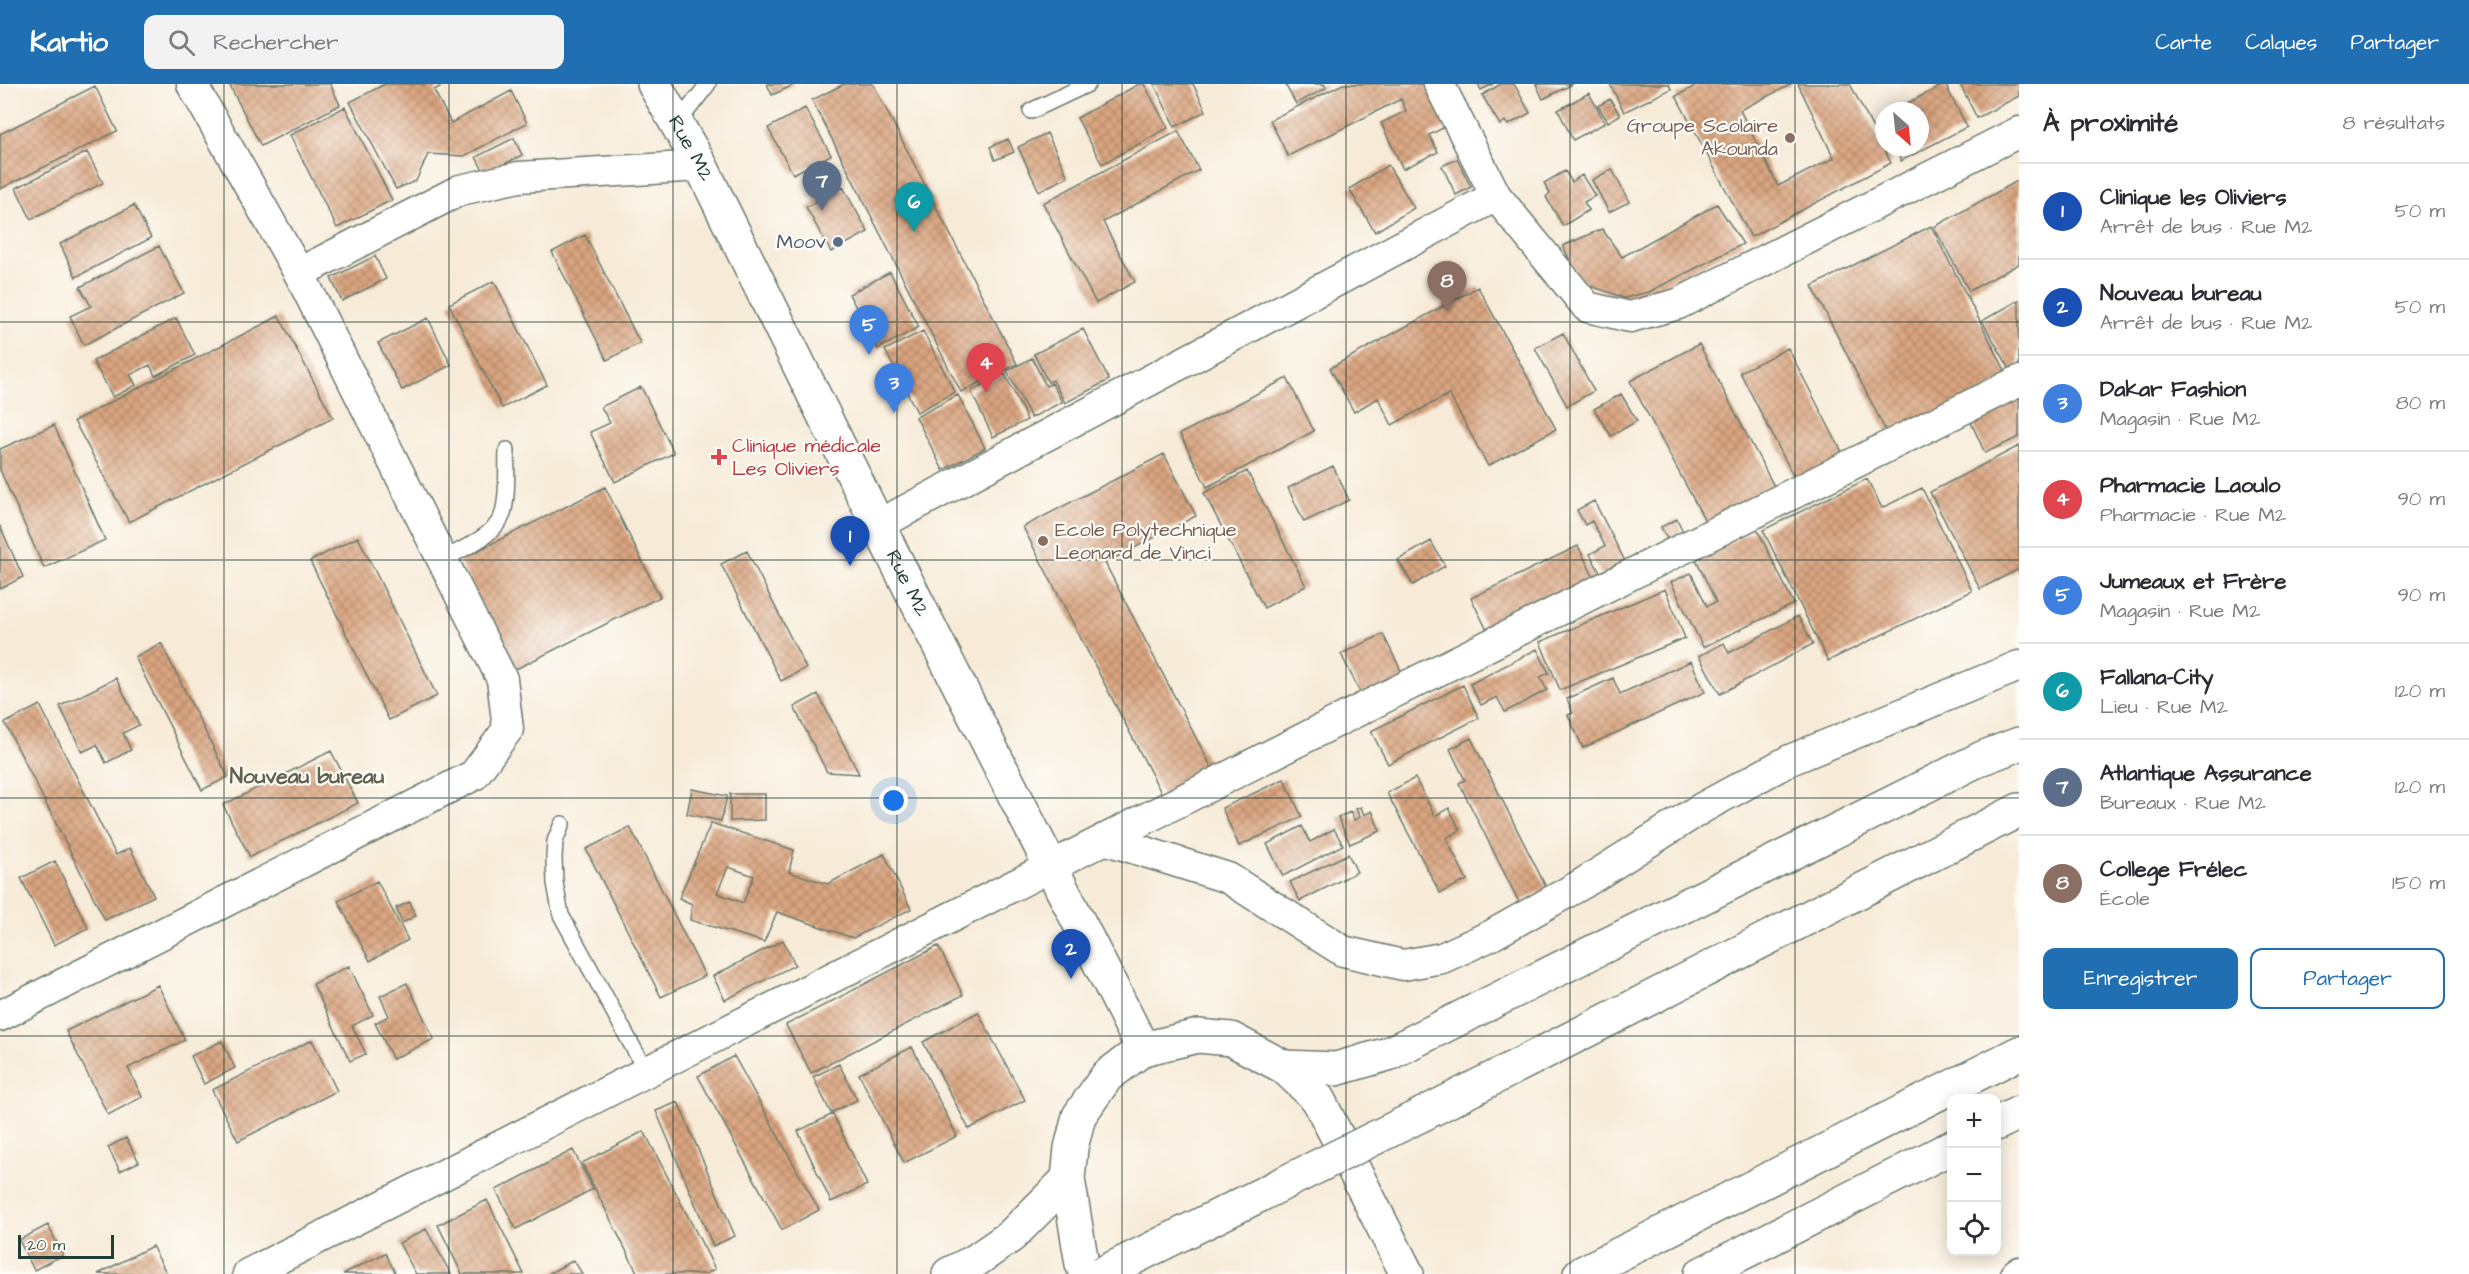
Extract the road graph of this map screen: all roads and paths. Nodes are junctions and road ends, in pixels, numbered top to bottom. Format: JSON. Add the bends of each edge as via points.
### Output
{"nodes":[{"id":1,"x":192,"y":84,"type":"edge"},
{"id":2,"x":654,"y":84,"type":"edge"},
{"id":3,"x":708,"y":84,"type":"edge"},
{"id":4,"x":1088,"y":84,"type":"edge"},
{"id":5,"x":1439,"y":84,"type":"edge"},
{"id":6,"x":1031,"y":111,"type":"dead end"},
{"id":7,"x":677,"y":124,"type":"junction"},
{"id":8,"x":2019,"y":132,"type":"edge"},
{"id":9,"x":701,"y":166,"type":"junction"},
{"id":10,"x":1496,"y":196,"type":"junction"},
{"id":11,"x":299,"y":273,"type":"junction"},
{"id":12,"x":2019,"y":381,"type":"edge"},
{"id":13,"x":507,"y":450,"type":"dead end"},
{"id":14,"x":878,"y":525,"type":"junction"},
{"id":15,"x":443,"y":560,"type":"junction"},
{"id":16,"x":2019,"y":666,"type":"edge"},
{"id":17,"x":2019,"y":744,"type":"edge"},
{"id":18,"x":2019,"y":810,"type":"edge"},
{"id":19,"x":562,"y":824,"type":"dead end"},
{"id":20,"x":1104,"y":839,"type":"junction"},
{"id":21,"x":1050,"y":867,"type":"junction"},
{"id":22,"x":0,"y":1016,"type":"edge"},
{"id":23,"x":1143,"y":1049,"type":"junction"},
{"id":24,"x":2019,"y":1053,"type":"edge"},
{"id":25,"x":1284,"y":1067,"type":"junction"},
{"id":26,"x":647,"y":1073,"type":"junction"},
{"id":27,"x":2019,"y":1113,"type":"edge"},
{"id":28,"x":2001,"y":1122,"type":"edge"},
{"id":29,"x":1950,"y":1148,"type":"edge"},
{"id":30,"x":1068,"y":1179,"type":"junction"},
{"id":31,"x":249,"y":1274,"type":"edge"},
{"id":32,"x":949,"y":1274,"type":"edge"},
{"id":33,"x":1088,"y":1274,"type":"edge"},
{"id":34,"x":1101,"y":1274,"type":"edge"},
{"id":35,"x":1407,"y":1274,"type":"edge"},
{"id":36,"x":1580,"y":1274,"type":"edge"},
{"id":37,"x":1701,"y":1274,"type":"edge"}],
"edges":[{"from":1,"to":11,"type":"street"},
{"from":2,"to":7,"type":"main road","name":"Rue M2"},
{"from":3,"to":7,"type":"lane"},
{"from":4,"to":6,"type":"lane"},
{"from":5,"to":10,"type":"street"},
{"from":7,"to":9,"type":"main road","name":"Rue M2"},
{"from":8,"to":10,"type":"street","via":[[1678,304],[1629,317],[1587,308]]},
{"from":9,"to":11,"type":"street","via":[[519,177],[460,190]]},
{"from":9,"to":14,"type":"main road","name":"Rue M2"},
{"from":10,"to":14,"type":"street"},
{"from":11,"to":15,"type":"street"},
{"from":12,"to":20,"type":"street"},
{"from":13,"to":15,"type":"lane","via":[[501,519],[486,534]]},
{"from":14,"to":21,"type":"main road","name":"Rue M2"},
{"from":15,"to":22,"type":"street","via":[[502,679],[508,729],[474,775]]},
{"from":16,"to":20,"type":"street","via":[[1790,760],[1702,808],[1582,884],[1442,958],[1403,965],[1343,951],[1228,878]]},
{"from":17,"to":25,"type":"main road","via":[[1982,758],[1388,1054],[1336,1070]]},
{"from":18,"to":34,"type":"main road","bridge":true},
{"from":19,"to":26,"type":"lane","via":[[554,858],[561,915]]},
{"from":20,"to":21,"type":"street"},
{"from":21,"to":23,"type":"main road","name":"Rue M2"},
{"from":21,"to":26,"type":"street"},
{"from":23,"to":25,"type":"main road","via":[[1198,1036],[1231,1039]]},
{"from":23,"to":30,"type":"main road","via":[[1107,1076],[1079,1116]]},
{"from":24,"to":36,"type":"main road"},
{"from":25,"to":35,"type":"main road","via":[[1318,1100]]},
{"from":26,"to":31,"type":"street"},
{"from":27,"to":28,"type":"main road"},
{"from":29,"to":37,"type":"main road"},
{"from":30,"to":32,"type":"main road","via":[[1011,1236]]},
{"from":30,"to":33,"type":"main road","via":[[1082,1264]]}]}
